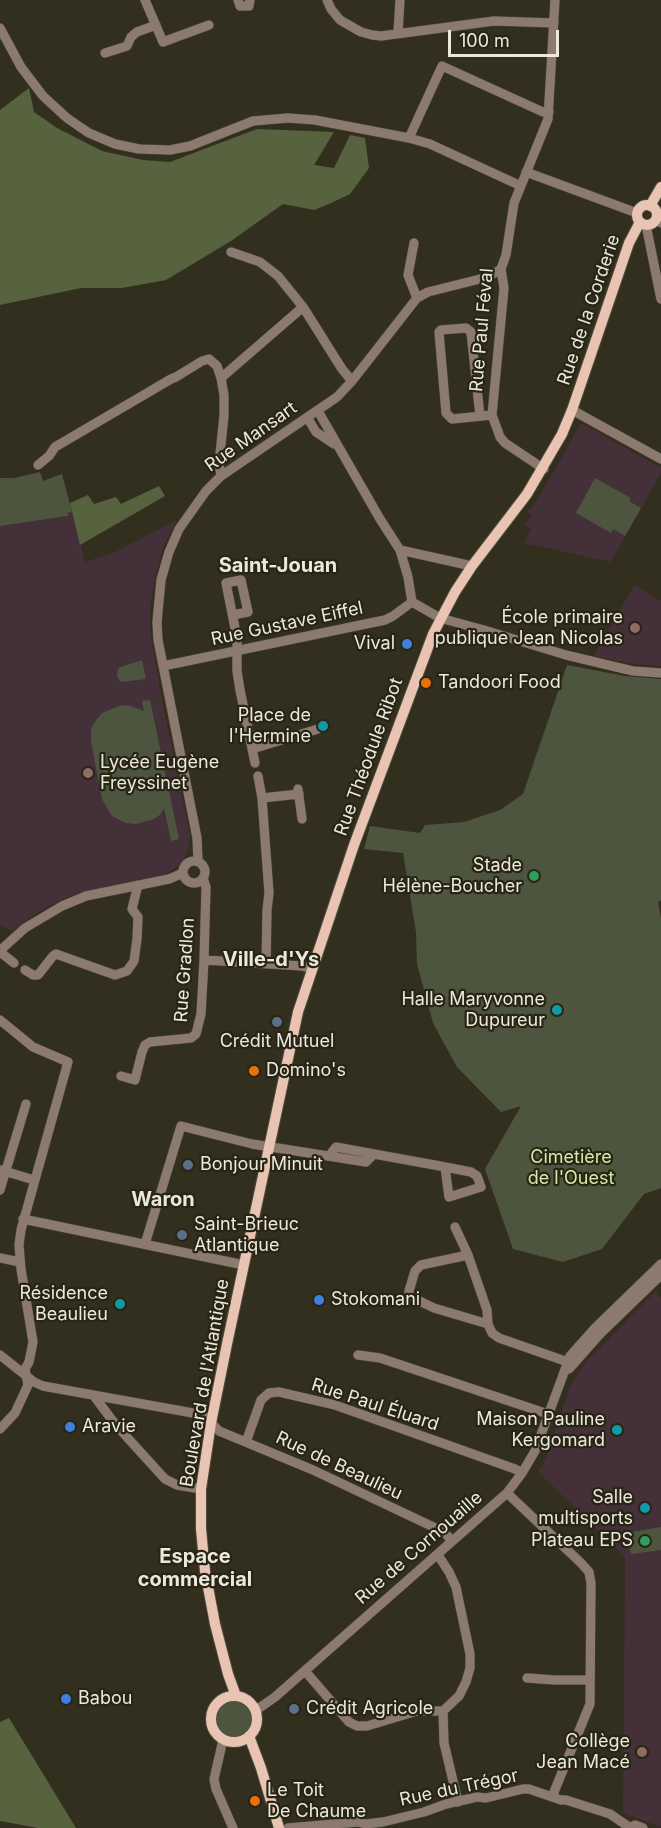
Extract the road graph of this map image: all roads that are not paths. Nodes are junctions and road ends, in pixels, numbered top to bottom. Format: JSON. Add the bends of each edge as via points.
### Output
{"nodes":[{"id":1,"x":146,"y":0,"type":"edge"},
{"id":2,"x":238,"y":0,"type":"edge"},
{"id":3,"x":250,"y":0,"type":"edge"},
{"id":4,"x":327,"y":0,"type":"edge"},
{"id":5,"x":400,"y":0,"type":"edge"},
{"id":6,"x":555,"y":0,"type":"edge"},
{"id":7,"x":554,"y":23,"type":"junction"},
{"id":8,"x":156,"y":25,"type":"junction"},
{"id":9,"x":209,"y":25,"type":"dead end"},
{"id":10,"x":0,"y":27,"type":"edge"},
{"id":11,"x":398,"y":33,"type":"junction"},
{"id":12,"x":105,"y":53,"type":"dead end"},
{"id":13,"x":549,"y":112,"type":"junction"},
{"id":14,"x":409,"y":138,"type":"junction"},
{"id":15,"x":526,"y":172,"type":"junction"},
{"id":16,"x":520,"y":186,"type":"junction"},
{"id":17,"x":661,"y":187,"type":"edge"},
{"id":18,"x":648,"y":220,"type":"edge"},
{"id":19,"x":414,"y":243,"type":"dead end"},
{"id":20,"x":231,"y":252,"type":"dead end"},
{"id":21,"x":501,"y":269,"type":"junction"},
{"id":22,"x":417,"y":298,"type":"junction"},
{"id":23,"x":661,"y":299,"type":"edge"},
{"id":24,"x":303,"y":307,"type":"junction"},
{"id":25,"x":221,"y":378,"type":"junction"},
{"id":26,"x":352,"y":381,"type":"junction"},
{"id":27,"x":572,"y":410,"type":"junction"},
{"id":28,"x":318,"y":411,"type":"junction"},
{"id":29,"x":492,"y":415,"type":"junction"},
{"id":30,"x":480,"y":416,"type":"junction"},
{"id":31,"x":307,"y":417,"type":"junction"},
{"id":32,"x":340,"y":450,"type":"junction"},
{"id":33,"x":661,"y":459,"type":"edge"},
{"id":34,"x":38,"y":465,"type":"dead end"},
{"id":35,"x":544,"y":469,"type":"junction"},
{"id":36,"x":221,"y":476,"type":"junction"},
{"id":37,"x":400,"y":550,"type":"junction"},
{"id":38,"x":472,"y":566,"type":"junction"},
{"id":39,"x":412,"y":602,"type":"junction"},
{"id":40,"x":232,"y":615,"type":"dead end"},
{"id":41,"x":440,"y":618,"type":"junction"},
{"id":42,"x":238,"y":651,"type":"junction"},
{"id":43,"x":163,"y":666,"type":"junction"},
{"id":44,"x":661,"y":673,"type":"edge"},
{"id":45,"x":318,"y":729,"type":"dead end"},
{"id":46,"x":252,"y":749,"type":"junction"},
{"id":47,"x":255,"y":763,"type":"dead end"},
{"id":48,"x":258,"y":776,"type":"dead end"},
{"id":49,"x":262,"y":798,"type":"junction"},
{"id":50,"x":302,"y":819,"type":"dead end"},
{"id":51,"x":198,"y":861,"type":"junction"},
{"id":52,"x":183,"y":873,"type":"junction"},
{"id":53,"x":203,"y":878,"type":"junction"},
{"id":54,"x":138,"y":885,"type":"junction"},
{"id":55,"x":0,"y":952,"type":"edge"},
{"id":56,"x":204,"y":960,"type":"junction"},
{"id":57,"x":14,"y":963,"type":"dead end"},
{"id":58,"x":266,"y":964,"type":"junction"},
{"id":59,"x":311,"y":968,"type":"junction"},
{"id":60,"x":24,"y":970,"type":"dead end"},
{"id":61,"x":0,"y":1020,"type":"edge"},
{"id":62,"x":121,"y":1076,"type":"dead end"},
{"id":63,"x":26,"y":1104,"type":"dead end"},
{"id":64,"x":268,"y":1146,"type":"junction"},
{"id":65,"x":445,"y":1167,"type":"dead end"},
{"id":66,"x":3,"y":1171,"type":"edge"},
{"id":67,"x":34,"y":1180,"type":"junction"},
{"id":68,"x":0,"y":1190,"type":"edge"},
{"id":69,"x":23,"y":1219,"type":"junction"},
{"id":70,"x":455,"y":1227,"type":"dead end"},
{"id":71,"x":145,"y":1244,"type":"junction"},
{"id":72,"x":468,"y":1255,"type":"junction"},
{"id":73,"x":0,"y":1258,"type":"edge"},
{"id":74,"x":20,"y":1262,"type":"junction"},
{"id":75,"x":661,"y":1264,"type":"edge"},
{"id":76,"x":244,"y":1265,"type":"junction"},
{"id":77,"x":661,"y":1275,"type":"edge"},
{"id":78,"x":488,"y":1324,"type":"junction"},
{"id":79,"x":0,"y":1355,"type":"edge"},
{"id":80,"x":358,"y":1355,"type":"dead end"},
{"id":81,"x":568,"y":1362,"type":"junction"},
{"id":82,"x":26,"y":1376,"type":"junction"},
{"id":83,"x":561,"y":1378,"type":"junction"},
{"id":84,"x":94,"y":1396,"type":"junction"},
{"id":85,"x":548,"y":1414,"type":"junction"},
{"id":86,"x":211,"y":1423,"type":"junction"},
{"id":87,"x":0,"y":1429,"type":"edge"},
{"id":88,"x":246,"y":1442,"type":"junction"},
{"id":89,"x":522,"y":1473,"type":"junction"},
{"id":90,"x":201,"y":1489,"type":"junction"},
{"id":91,"x":507,"y":1493,"type":"junction"},
{"id":92,"x":452,"y":1541,"type":"junction"},
{"id":93,"x":438,"y":1555,"type":"junction"},
{"id":94,"x":305,"y":1671,"type":"junction"},
{"id":95,"x":526,"y":1677,"type":"dead end"},
{"id":96,"x":590,"y":1680,"type":"junction"},
{"id":97,"x":236,"y":1696,"type":"junction"},
{"id":98,"x":255,"y":1711,"type":"junction"},
{"id":99,"x":442,"y":1711,"type":"junction"},
{"id":100,"x":249,"y":1736,"type":"junction"},
{"id":101,"x":223,"y":1740,"type":"junction"},
{"id":102,"x":552,"y":1797,"type":"junction"},
{"id":103,"x":458,"y":1802,"type":"junction"},
{"id":104,"x":233,"y":1828,"type":"edge"},
{"id":105,"x":279,"y":1828,"type":"edge"},
{"id":106,"x":288,"y":1828,"type":"edge"},
{"id":107,"x":629,"y":1828,"type":"edge"},
{"id":108,"x":643,"y":1828,"type":"edge"}],
"edges":[{"from":1,"to":8,"type":"street"},
{"from":2,"to":3,"type":"street","via":[[240,6],[249,6]]},
{"from":4,"to":11,"type":"street","via":[[340,20],[361,32],[381,36]]},
{"from":5,"to":11,"type":"street"},
{"from":6,"to":7,"type":"street","name":"Rue Paul Féval"},
{"from":7,"to":11,"type":"street","via":[[494,21]]},
{"from":7,"to":13,"type":"street","name":"Rue Paul Féval"},
{"from":8,"to":9,"type":"street","via":[[163,42]]},
{"from":8,"to":12,"type":"street","via":[[137,32],[127,45]]},
{"from":10,"to":14,"type":"street","via":[[21,67],[43,96],[80,127],[115,144],[170,150],[253,121],[288,118]]},
{"from":13,"to":14,"type":"street","via":[[442,66]]},
{"from":13,"to":15,"type":"street","name":"Rue Paul Féval"},
{"from":14,"to":16,"type":"street"},
{"from":15,"to":16,"type":"street","name":"Rue Paul Féval"},
{"from":15,"to":18,"type":"street"},
{"from":16,"to":21,"type":"street","name":"Rue Paul Féval"},
{"from":17,"to":18,"type":"main road","via":[[650,206],[656,211]]},
{"from":18,"to":23,"type":"street"},
{"from":18,"to":27,"type":"main road","name":"Rue de la Corderie","via":[[629,243]]},
{"from":19,"to":22,"type":"street","via":[[408,274]]},
{"from":20,"to":24,"type":"street","via":[[260,262],[278,276]]},
{"from":21,"to":22,"type":"street"},
{"from":21,"to":29,"type":"street","name":"Rue Paul Féval","via":[[504,288]]},
{"from":22,"to":26,"type":"street","name":"Rue Mansart"},
{"from":24,"to":25,"type":"street"},
{"from":24,"to":26,"type":"street"},
{"from":25,"to":34,"type":"street","via":[[217,366],[209,359],[202,361],[67,440]]},
{"from":25,"to":36,"type":"street"},
{"from":26,"to":28,"type":"street","name":"Rue Mansart"},
{"from":27,"to":33,"type":"street"},
{"from":27,"to":35,"type":"main road","name":"Rue Théodule Ribot"},
{"from":28,"to":31,"type":"street","name":"Rue Mansart"},
{"from":28,"to":32,"type":"street"},
{"from":29,"to":30,"type":"street"},
{"from":29,"to":35,"type":"street","name":"Rue Paul Féval","via":[[505,443]]},
{"from":30,"to":30,"type":"street","via":[[452,419],[446,413],[441,330],[466,328],[471,332]]},
{"from":31,"to":32,"type":"street","via":[[316,432]]},
{"from":31,"to":36,"type":"street","name":"Rue Mansart"},
{"from":32,"to":37,"type":"street"},
{"from":35,"to":38,"type":"main road","name":"Rue Théodule Ribot"},
{"from":36,"to":43,"type":"street","name":"Rue Mansart","via":[[206,490],[179,529],[164,568],[157,622]]},
{"from":37,"to":38,"type":"street"},
{"from":37,"to":39,"type":"street"},
{"from":38,"to":41,"type":"main road","name":"Rue Théodule Ribot"},
{"from":39,"to":41,"type":"street"},
{"from":39,"to":42,"type":"street","name":"Rue Gustave Eiffel","via":[[385,620]]},
{"from":40,"to":42,"type":"street"},
{"from":41,"to":44,"type":"street","via":[[587,661]]},
{"from":41,"to":59,"type":"main road","name":"Rue Théodule Ribot"},
{"from":42,"to":43,"type":"street","name":"Rue Gustave Eiffel"},
{"from":42,"to":46,"type":"street","via":[[237,671]]},
{"from":43,"to":51,"type":"street","name":"Rue Mansart","via":[[197,838]]},
{"from":45,"to":46,"type":"street"},
{"from":46,"to":47,"type":"street"},
{"from":48,"to":49,"type":"street"},
{"from":49,"to":50,"type":"street","via":[[298,792]]},
{"from":49,"to":58,"type":"street","via":[[269,893]]},
{"from":51,"to":52,"type":"street","via":[[188,863]]},
{"from":51,"to":53,"type":"street","via":[[204,867]]},
{"from":52,"to":53,"type":"street","via":[[193,883]]},
{"from":52,"to":54,"type":"street"},
{"from":53,"to":56,"type":"street","name":"Rue Gradlon"},
{"from":54,"to":55,"type":"street","via":[[86,896],[62,906],[26,928]]},
{"from":54,"to":60,"type":"street","via":[[132,909],[138,917],[135,961],[127,971],[115,975],[56,954],[38,975]]},
{"from":55,"to":57,"type":"street"},
{"from":56,"to":58,"type":"street"},
{"from":56,"to":62,"type":"street","name":"Rue Gradlon","via":[[196,1034],[150,1042],[142,1052],[135,1080]]},
{"from":58,"to":59,"type":"street"},
{"from":59,"to":64,"type":"main road","name":"Rue Théodule Ribot"},
{"from":61,"to":67,"type":"street","via":[[33,1047],[68,1062]]},
{"from":63,"to":66,"type":"street"},
{"from":64,"to":65,"type":"street","via":[[366,1162],[374,1154]]},
{"from":64,"to":71,"type":"street","via":[[181,1126]]},
{"from":64,"to":76,"type":"main road","name":"Boulevard de l'Atlantique"},
{"from":66,"to":67,"type":"street"},
{"from":66,"to":68,"type":"street"},
{"from":67,"to":69,"type":"street"},
{"from":69,"to":71,"type":"street"},
{"from":69,"to":74,"type":"street"},
{"from":70,"to":72,"type":"street"},
{"from":71,"to":76,"type":"street"},
{"from":72,"to":78,"type":"street"},
{"from":72,"to":78,"type":"street","via":[[421,1265],[415,1271],[409,1296]]},
{"from":73,"to":74,"type":"street"},
{"from":74,"to":82,"type":"street","via":[[33,1342]]},
{"from":75,"to":81,"type":"street","name":"Rue de Cornouaille","via":[[595,1328]]},
{"from":76,"to":86,"type":"main road","name":"Boulevard de l'Atlantique"},
{"from":77,"to":83,"type":"street","name":"Rue de Cornouaille"},
{"from":78,"to":81,"type":"street","via":[[500,1338]]},
{"from":79,"to":82,"type":"street","name":"Rue de Beaulieu"},
{"from":80,"to":85,"type":"street","via":[[380,1358]]},
{"from":81,"to":83,"type":"street","name":"Rue de Cornouaille"},
{"from":82,"to":84,"type":"street","name":"Rue de Beaulieu","via":[[43,1386]]},
{"from":82,"to":87,"type":"street","via":[[28,1385],[15,1413]]},
{"from":83,"to":85,"type":"street","name":"Rue de Cornouaille"},
{"from":84,"to":86,"type":"street","name":"Rue de Beaulieu","via":[[202,1414]]},
{"from":84,"to":90,"type":"street","via":[[165,1479]]},
{"from":85,"to":89,"type":"street","name":"Rue de Cornouaille","via":[[535,1451]]},
{"from":86,"to":88,"type":"street","name":"Rue de Beaulieu","via":[[219,1431]]},
{"from":86,"to":90,"type":"main road","name":"Boulevard de l'Atlantique"},
{"from":88,"to":89,"type":"street","name":"Rue Paul Éluard","via":[[261,1400],[269,1393],[279,1392],[335,1405]]},
{"from":88,"to":92,"type":"street","name":"Rue de Beaulieu","via":[[444,1532]]},
{"from":89,"to":91,"type":"street","name":"Rue de Cornouaille"},
{"from":90,"to":97,"type":"main road","name":"Boulevard de l'Atlantique","via":[[205,1572]]},
{"from":91,"to":92,"type":"street","name":"Rue de Cornouaille"},
{"from":91,"to":96,"type":"street","via":[[589,1572]]},
{"from":92,"to":93,"type":"street","name":"Rue de Cornouaille"},
{"from":93,"to":94,"type":"street","name":"Rue de Cornouaille"},
{"from":93,"to":99,"type":"street","via":[[456,1587],[470,1654],[466,1682],[459,1696]]},
{"from":94,"to":98,"type":"street","name":"Rue de Cornouaille"},
{"from":94,"to":99,"type":"street","via":[[349,1722],[357,1726],[417,1711]]},
{"from":95,"to":96,"type":"street"},
{"from":96,"to":102,"type":"street","via":[[590,1704]]},
{"from":97,"to":98,"type":"main road","via":[[246,1699]]},
{"from":97,"to":101,"type":"main road","via":[[222,1699],[211,1715],[213,1730]]},
{"from":98,"to":100,"type":"main road","via":[[257,1722]]},
{"from":99,"to":103,"type":"street","via":[[444,1743]]},
{"from":100,"to":101,"type":"main road","via":[[237,1742]]},
{"from":100,"to":105,"type":"main road"},
{"from":101,"to":104,"type":"street","via":[[214,1779]]},
{"from":102,"to":103,"type":"street","name":"Rue du Trégor","via":[[523,1789]]},
{"from":102,"to":107,"type":"street","name":"Rue du Trégor","via":[[609,1814]]},
{"from":103,"to":106,"type":"street","name":"Rue du Trégor","via":[[383,1822]]},
{"from":107,"to":108,"type":"street"}]}
